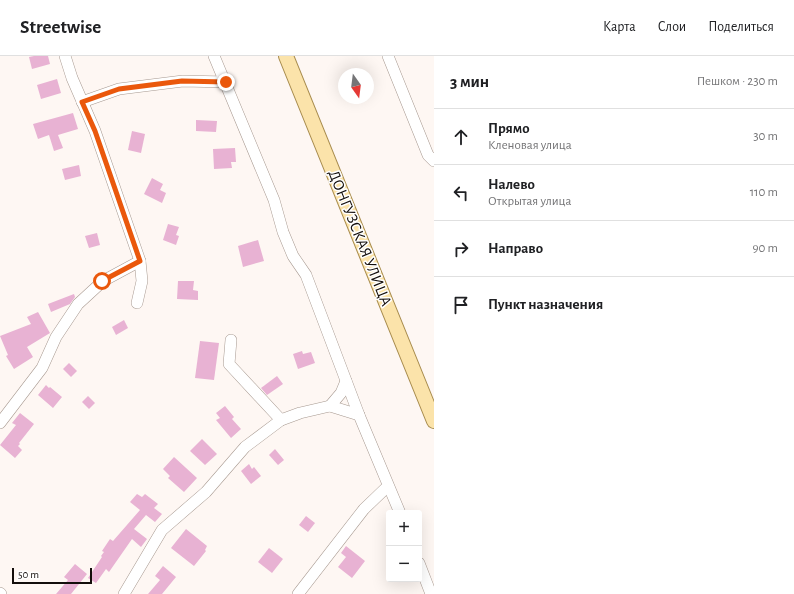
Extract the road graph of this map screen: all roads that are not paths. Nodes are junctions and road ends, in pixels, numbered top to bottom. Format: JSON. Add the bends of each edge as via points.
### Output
{"nodes":[{"id":1,"x":65,"y":56,"type":"edge"},
{"id":2,"x":214,"y":56,"type":"edge"},
{"id":3,"x":286,"y":56,"type":"edge"},
{"id":4,"x":388,"y":56,"type":"edge"},
{"id":5,"x":226,"y":82,"type":"junction"},
{"id":6,"x":82,"y":102,"type":"junction"},
{"id":7,"x":434,"y":161,"type":"edge"},
{"id":8,"x":140,"y":261,"type":"junction"},
{"id":9,"x":137,"y":303,"type":"dead end"},
{"id":10,"x":231,"y":340,"type":"dead end"},
{"id":11,"x":346,"y":380,"type":"junction"},
{"id":12,"x":330,"y":406,"type":"junction"},
{"id":13,"x":359,"y":415,"type":"junction"},
{"id":14,"x":281,"y":420,"type":"junction"},
{"id":15,"x":434,"y":421,"type":"edge"},
{"id":16,"x":0,"y":423,"type":"edge"},
{"id":17,"x":388,"y":486,"type":"junction"},
{"id":18,"x":399,"y":510,"type":"edge"},
{"id":19,"x":422,"y":571,"type":"edge"},
{"id":20,"x":124,"y":594,"type":"edge"},
{"id":21,"x":298,"y":594,"type":"edge"},
{"id":22,"x":430,"y":594,"type":"edge"}],
"edges":[{"from":1,"to":6,"type":"street"},
{"from":2,"to":5,"type":"street"},
{"from":3,"to":15,"type":"main road","name":"ДОНГУЗСКАЯ УЛИЦА"},
{"from":4,"to":7,"type":"street","via":[[428,155]]},
{"from":5,"to":6,"type":"street","via":[[182,81],[119,89]]},
{"from":5,"to":11,"type":"street","via":[[274,200],[283,232],[293,256],[306,275]]},
{"from":6,"to":8,"type":"street","via":[[95,131]]},
{"from":8,"to":9,"type":"street","via":[[142,282]]},
{"from":8,"to":16,"type":"street","via":[[102,281],[78,304],[56,337],[42,368]]},
{"from":10,"to":14,"type":"street","via":[[229,364]]},
{"from":11,"to":12,"type":"street","via":[[341,393]]},
{"from":11,"to":13,"type":"street"},
{"from":12,"to":13,"type":"street"},
{"from":12,"to":14,"type":"street"},
{"from":13,"to":17,"type":"street"},
{"from":14,"to":20,"type":"street","via":[[245,447],[206,492],[162,530]]},
{"from":17,"to":18,"type":"street"},
{"from":17,"to":21,"type":"street","via":[[364,509]]},
{"from":19,"to":22,"type":"street"}]}
